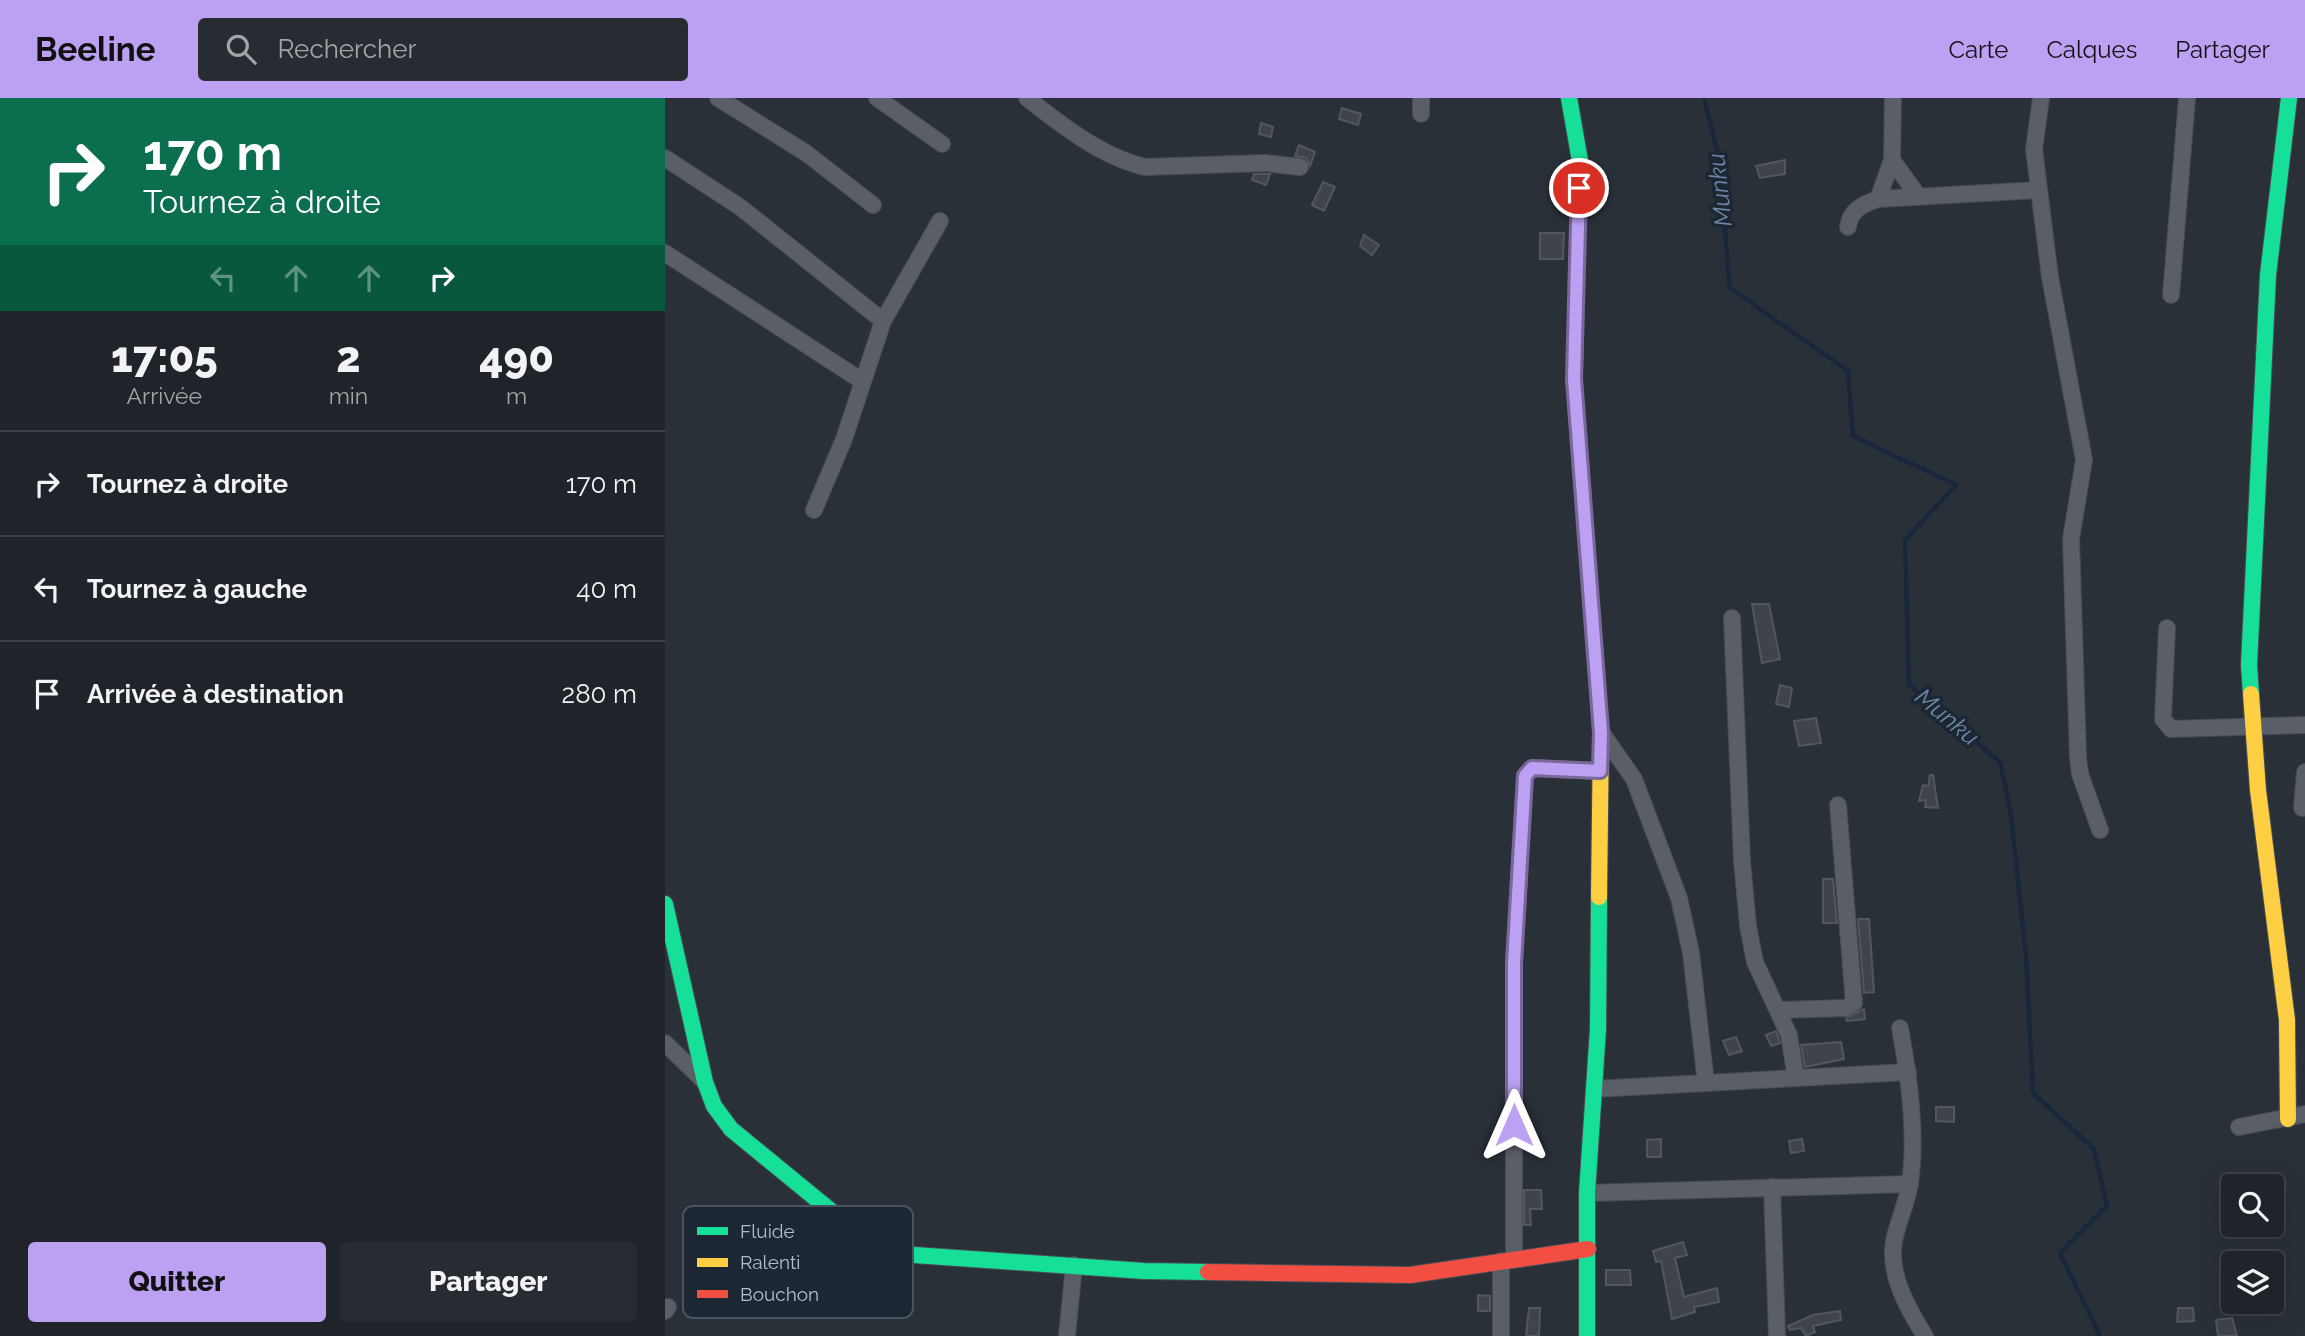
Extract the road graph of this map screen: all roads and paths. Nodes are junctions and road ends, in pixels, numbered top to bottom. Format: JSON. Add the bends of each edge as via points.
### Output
{"nodes":[{"id":1,"x":718,"y":98,"type":"edge"},
{"id":2,"x":877,"y":98,"type":"edge"},
{"id":3,"x":1027,"y":98,"type":"edge"},
{"id":4,"x":1569,"y":98,"type":"edge"},
{"id":5,"x":1893,"y":98,"type":"edge"},
{"id":6,"x":2041,"y":98,"type":"edge"},
{"id":7,"x":2187,"y":98,"type":"edge"},
{"id":8,"x":2289,"y":98,"type":"edge"},
{"id":9,"x":942,"y":144,"type":"dead end"},
{"id":10,"x":665,"y":158,"type":"edge"},
{"id":11,"x":1892,"y":160,"type":"junction"},
{"id":12,"x":1300,"y":167,"type":"dead end"},
{"id":13,"x":2039,"y":190,"type":"junction"},
{"id":14,"x":1918,"y":196,"type":"junction"},
{"id":15,"x":1878,"y":199,"type":"junction"},
{"id":16,"x":873,"y":205,"type":"dead end"},
{"id":17,"x":940,"y":221,"type":"dead end"},
{"id":18,"x":1848,"y":227,"type":"dead end"},
{"id":19,"x":665,"y":253,"type":"edge"},
{"id":20,"x":2171,"y":295,"type":"dead end"},
{"id":21,"x":883,"y":321,"type":"junction"},
{"id":22,"x":862,"y":381,"type":"junction"},
{"id":23,"x":814,"y":510,"type":"dead end"},
{"id":24,"x":1732,"y":618,"type":"dead end"},
{"id":25,"x":2167,"y":628,"type":"dead end"},
{"id":26,"x":2305,"y":725,"type":"edge"},
{"id":27,"x":2253,"y":726,"type":"junction"},
{"id":28,"x":1601,"y":732,"type":"junction"},
{"id":29,"x":1600,"y":771,"type":"junction"},
{"id":30,"x":2305,"y":772,"type":"edge"},
{"id":31,"x":1838,"y":805,"type":"dead end"},
{"id":32,"x":2302,"y":808,"type":"dead end"},
{"id":33,"x":2100,"y":830,"type":"dead end"},
{"id":34,"x":665,"y":904,"type":"edge"},
{"id":35,"x":1780,"y":1010,"type":"junction"},
{"id":36,"x":1900,"y":1028,"type":"dead end"},
{"id":37,"x":666,"y":1045,"type":"edge"},
{"id":38,"x":1908,"y":1072,"type":"junction"},
{"id":39,"x":1796,"y":1078,"type":"junction"},
{"id":40,"x":705,"y":1082,"type":"junction"},
{"id":41,"x":1706,"y":1083,"type":"junction"},
{"id":42,"x":1594,"y":1089,"type":"junction"},
{"id":43,"x":2305,"y":1114,"type":"edge"},
{"id":44,"x":2288,"y":1119,"type":"junction"},
{"id":45,"x":2239,"y":1127,"type":"dead end"},
{"id":46,"x":1910,"y":1184,"type":"junction"},
{"id":47,"x":1772,"y":1187,"type":"junction"},
{"id":48,"x":1587,"y":1193,"type":"junction"},
{"id":49,"x":828,"y":1206,"type":"edge"},
{"id":50,"x":1588,"y":1249,"type":"junction"},
{"id":51,"x":913,"y":1255,"type":"edge"},
{"id":52,"x":1508,"y":1260,"type":"junction"},
{"id":53,"x":1074,"y":1265,"type":"junction"},
{"id":54,"x":1067,"y":1336,"type":"edge"},
{"id":55,"x":1501,"y":1336,"type":"edge"},
{"id":56,"x":1587,"y":1336,"type":"edge"},
{"id":57,"x":1777,"y":1336,"type":"edge"},
{"id":58,"x":1925,"y":1336,"type":"edge"}],
"edges":[{"from":1,"to":16,"type":"street","via":[[806,153]]},
{"from":2,"to":9,"type":"street"},
{"from":3,"to":12,"type":"street","via":[[1129,163],[1145,167],[1265,163]]},
{"from":4,"to":28,"type":"street","via":[[1580,161],[1574,379]]},
{"from":5,"to":11,"type":"street"},
{"from":6,"to":13,"type":"street","via":[[2034,149]]},
{"from":7,"to":20,"type":"street"},
{"from":8,"to":27,"type":"street","via":[[2268,275],[2249,666]]},
{"from":10,"to":21,"type":"street","via":[[740,207]]},
{"from":11,"to":14,"type":"street"},
{"from":11,"to":15,"type":"street"},
{"from":13,"to":14,"type":"street"},
{"from":13,"to":33,"type":"street","via":[[2084,460],[2071,539],[2078,757]]},
{"from":14,"to":15,"type":"street"},
{"from":15,"to":18,"type":"street","via":[[1853,213]]},
{"from":17,"to":21,"type":"street"},
{"from":19,"to":22,"type":"street"},
{"from":21,"to":22,"type":"street"},
{"from":22,"to":23,"type":"street"},
{"from":24,"to":35,"type":"street","via":[[1748,926],[1755,962]]},
{"from":25,"to":27,"type":"street","via":[[2166,725],[2171,729]]},
{"from":26,"to":27,"type":"street"},
{"from":27,"to":44,"type":"street","via":[[2287,1020]]},
{"from":28,"to":29,"type":"street"},
{"from":28,"to":41,"type":"street","via":[[1634,779],[1679,898],[1691,953]]},
{"from":29,"to":42,"type":"street"},
{"from":29,"to":52,"type":"street","via":[[1532,768],[1525,776],[1514,963]]},
{"from":30,"to":32,"type":"street"},
{"from":31,"to":35,"type":"street","via":[[1854,1003],[1846,1008]]},
{"from":34,"to":40,"type":"street"},
{"from":35,"to":39,"type":"street"},
{"from":36,"to":38,"type":"street"},
{"from":37,"to":40,"type":"street"},
{"from":38,"to":39,"type":"street"},
{"from":38,"to":46,"type":"street"},
{"from":39,"to":41,"type":"street"},
{"from":40,"to":49,"type":"street","via":[[714,1106],[731,1129]]},
{"from":41,"to":42,"type":"street"},
{"from":42,"to":48,"type":"street"},
{"from":43,"to":44,"type":"street"},
{"from":44,"to":45,"type":"street"},
{"from":46,"to":47,"type":"street"},
{"from":46,"to":58,"type":"street","via":[[1897,1227],[1893,1262],[1910,1312]]},
{"from":47,"to":48,"type":"street"},
{"from":47,"to":57,"type":"street"},
{"from":48,"to":50,"type":"street"},
{"from":50,"to":52,"type":"street"},
{"from":50,"to":56,"type":"street"},
{"from":51,"to":53,"type":"street"},
{"from":52,"to":53,"type":"street","via":[[1410,1275],[1144,1271]]},
{"from":52,"to":55,"type":"street"},
{"from":53,"to":54,"type":"street"}]}
